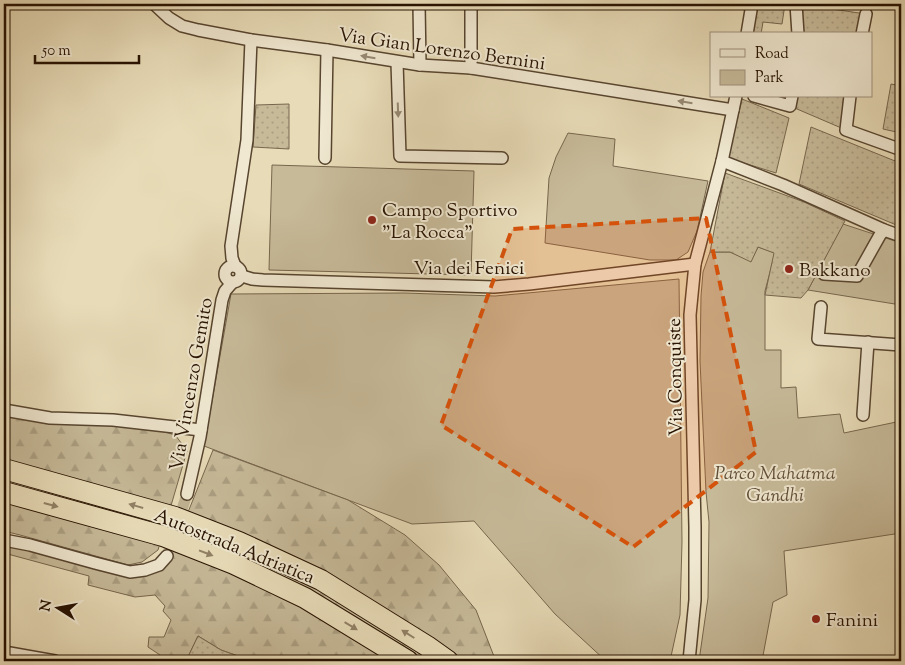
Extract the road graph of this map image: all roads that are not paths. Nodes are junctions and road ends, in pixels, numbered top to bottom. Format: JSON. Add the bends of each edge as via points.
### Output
{"nodes":[{"id":1,"x":154,"y":4,"type":"edge"},
{"id":2,"x":419,"y":4,"type":"edge"},
{"id":3,"x":471,"y":4,"type":"edge"},
{"id":4,"x":752,"y":4,"type":"edge"},
{"id":5,"x":796,"y":4,"type":"edge"},
{"id":6,"x":866,"y":14,"type":"dead end"},
{"id":7,"x":747,"y":32,"type":"edge"},
{"id":8,"x":798,"y":32,"type":"edge"},
{"id":9,"x":862,"y":32,"type":"edge"},
{"id":10,"x":251,"y":40,"type":"junction"},
{"id":11,"x":327,"y":50,"type":"junction"},
{"id":12,"x":397,"y":62,"type":"junction"},
{"id":13,"x":420,"y":65,"type":"junction"},
{"id":14,"x":471,"y":68,"type":"junction"},
{"id":15,"x":736,"y":98,"type":"edge"},
{"id":16,"x":761,"y":98,"type":"edge"},
{"id":17,"x":792,"y":98,"type":"edge"},
{"id":18,"x":850,"y":98,"type":"edge"},
{"id":19,"x":733,"y":110,"type":"junction"},
{"id":20,"x":898,"y":149,"type":"dead end"},
{"id":21,"x":325,"y":158,"type":"dead end"},
{"id":22,"x":502,"y":158,"type":"dead end"},
{"id":23,"x":722,"y":161,"type":"junction"},
{"id":24,"x":884,"y":230,"type":"junction"},
{"id":25,"x":901,"y":236,"type":"edge"},
{"id":26,"x":695,"y":264,"type":"junction"},
{"id":27,"x":238,"y":271,"type":"junction"},
{"id":28,"x":824,"y":274,"type":"dead end"},
{"id":29,"x":821,"y":307,"type":"dead end"},
{"id":30,"x":868,"y":342,"type":"junction"},
{"id":31,"x":901,"y":345,"type":"edge"},
{"id":32,"x":4,"y":410,"type":"edge"},
{"id":33,"x":863,"y":416,"type":"dead end"},
{"id":34,"x":201,"y":430,"type":"junction"},
{"id":35,"x":4,"y":469,"type":"edge"},
{"id":36,"x":4,"y":492,"type":"edge"},
{"id":37,"x":188,"y":494,"type":"tunnel mouth"},
{"id":38,"x":4,"y":540,"type":"edge"},
{"id":39,"x":168,"y":556,"type":"tunnel mouth"},
{"id":40,"x":4,"y":652,"type":"edge"},
{"id":41,"x":55,"y":661,"type":"edge"},
{"id":42,"x":408,"y":661,"type":"edge"},
{"id":43,"x":448,"y":661,"type":"edge"},
{"id":44,"x":689,"y":661,"type":"edge"}],
"edges":[{"from":1,"to":10,"type":"street","name":"Via Gian Lorenzo Bernini","via":[[182,26]]},
{"from":2,"to":13,"type":"street"},
{"from":3,"to":14,"type":"street"},
{"from":4,"to":7,"type":"street"},
{"from":5,"to":8,"type":"street"},
{"from":6,"to":9,"type":"street"},
{"from":10,"to":11,"type":"street","name":"Via Gian Lorenzo Bernini"},
{"from":10,"to":27,"type":"street","via":[[247,140],[231,246]]},
{"from":12,"to":11,"type":"street","name":"Via Gian Lorenzo Bernini","one_way":true},
{"from":11,"to":21,"type":"street"},
{"from":12,"to":13,"type":"street","name":"Via Gian Lorenzo Bernini"},
{"from":12,"to":22,"type":"street","one_way":true,"via":[[400,156]]},
{"from":13,"to":14,"type":"street","name":"Via Gian Lorenzo Bernini"},
{"from":19,"to":14,"type":"street","name":"Via Gian Lorenzo Bernini","one_way":true},
{"from":15,"to":19,"type":"street","name":"Via Conquiste"},
{"from":16,"to":17,"type":"street","via":[[790,106]]},
{"from":18,"to":20,"type":"street","via":[[846,130]]},
{"from":19,"to":23,"type":"street","name":"Via Conquiste"},
{"from":23,"to":24,"type":"street"},
{"from":23,"to":26,"type":"street","name":"Via Conquiste"},
{"from":24,"to":25,"type":"street"},
{"from":24,"to":28,"type":"street","via":[[857,276]]},
{"from":26,"to":27,"type":"street","name":"Via dei Fenici","via":[[494,287],[263,280],[252,279]]},
{"from":26,"to":44,"type":"street","name":"Via Conquiste","via":[[690,315],[696,600]]},
{"from":27,"to":34,"type":"street","name":"Via Vincenzo Gemito","via":[[230,267],[225,273],[225,278],[232,283],[222,300]]},
{"from":29,"to":30,"type":"street","via":[[818,339]]},
{"from":30,"to":31,"type":"street"},
{"from":30,"to":33,"type":"street"},
{"from":32,"to":34,"type":"street","via":[[50,418],[113,420]]},
{"from":34,"to":37,"type":"street","name":"Via Vincenzo Gemito"},
{"from":43,"to":35,"type":"highway","name":"Autostrada Adriatica","one_way":true,"via":[[321,580],[240,542],[175,517]]},
{"from":36,"to":42,"type":"highway","name":"Autostrada Adriatica","one_way":true,"via":[[163,536],[234,564],[305,598]]},
{"from":38,"to":39,"type":"street","via":[[130,572],[159,565]]},
{"from":40,"to":41,"type":"street"}]}
